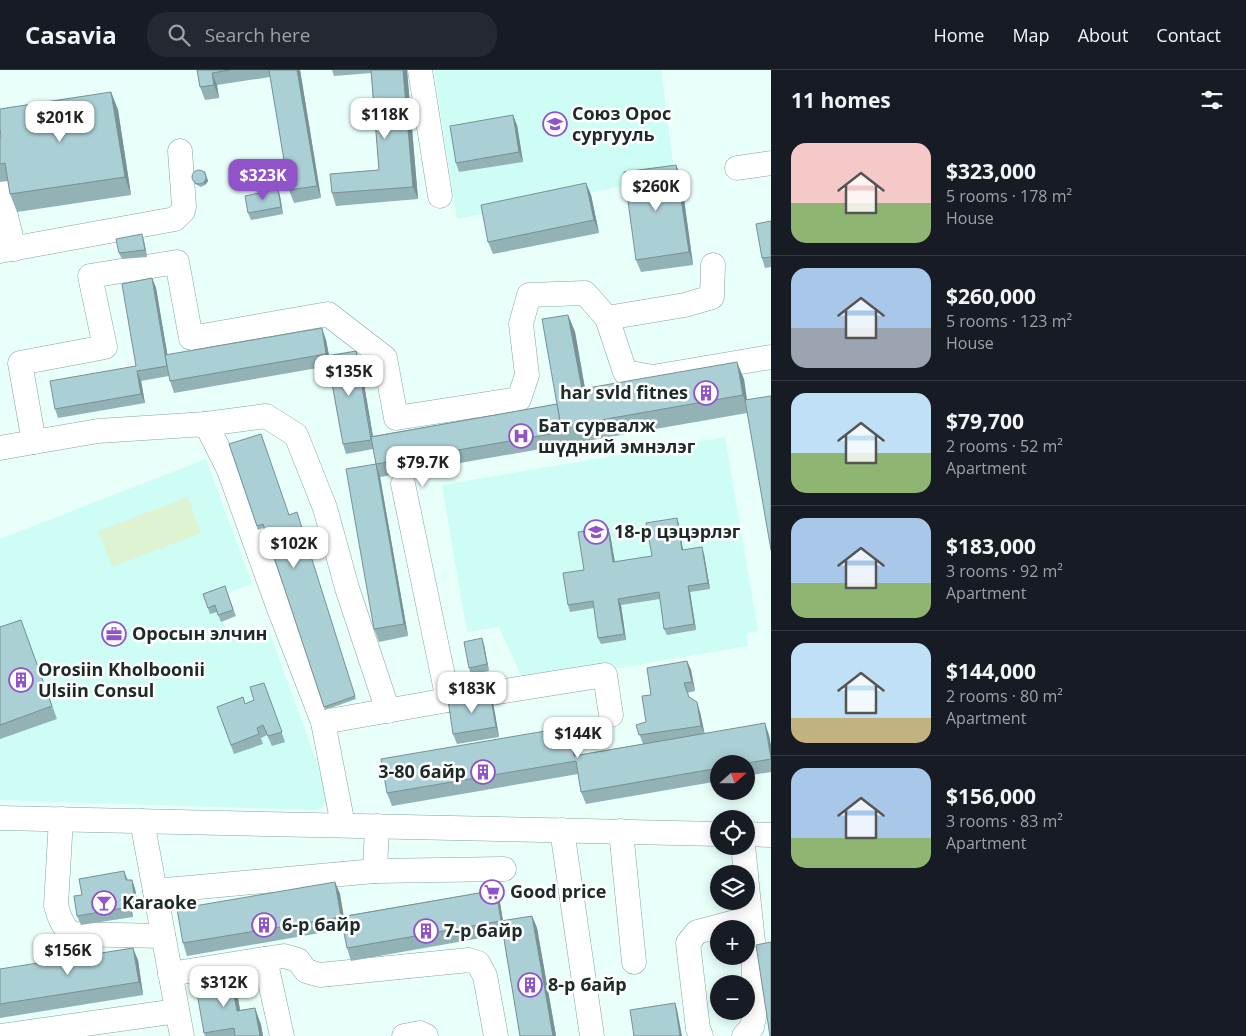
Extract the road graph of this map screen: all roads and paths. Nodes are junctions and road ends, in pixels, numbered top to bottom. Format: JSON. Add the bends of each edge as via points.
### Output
{"nodes":[{"id":1,"x":420,"y":70,"type":"edge"},
{"id":2,"x":180,"y":151,"type":"dead end"},
{"id":3,"x":771,"y":163,"type":"edge"},
{"id":4,"x":737,"y":168,"type":"dead end"},
{"id":5,"x":2,"y":182,"type":"edge"},
{"id":6,"x":440,"y":196,"type":"dead end"},
{"id":7,"x":7,"y":250,"type":"edge"},
{"id":8,"x":713,"y":265,"type":"dead end"},
{"id":9,"x":607,"y":318,"type":"junction"},
{"id":10,"x":771,"y":357,"type":"edge"},
{"id":11,"x":206,"y":424,"type":"junction"},
{"id":12,"x":34,"y":442,"type":"junction"},
{"id":13,"x":0,"y":448,"type":"edge"},
{"id":14,"x":403,"y":484,"type":"dead end"},
{"id":15,"x":448,"y":700,"type":"junction"},
{"id":16,"x":388,"y":711,"type":"junction"},
{"id":17,"x":611,"y":715,"type":"dead end"},
{"id":18,"x":323,"y":722,"type":"junction"},
{"id":19,"x":0,"y":818,"type":"edge"},
{"id":20,"x":61,"y":819,"type":"junction"},
{"id":21,"x":142,"y":821,"type":"junction"},
{"id":22,"x":343,"y":825,"type":"junction"},
{"id":23,"x":377,"y":826,"type":"junction"},
{"id":24,"x":562,"y":830,"type":"junction"},
{"id":25,"x":621,"y":831,"type":"junction"},
{"id":26,"x":710,"y":834,"type":"edge"},
{"id":27,"x":755,"y":834,"type":"edge"},
{"id":28,"x":771,"y":835,"type":"edge"},
{"id":29,"x":504,"y":869,"type":"dead end"},
{"id":30,"x":375,"y":871,"type":"junction"},
{"id":31,"x":155,"y":891,"type":"junction"},
{"id":32,"x":749,"y":910,"type":"edge"},
{"id":33,"x":750,"y":918,"type":"junction"},
{"id":34,"x":163,"y":936,"type":"junction"},
{"id":35,"x":265,"y":959,"type":"junction"},
{"id":36,"x":634,"y":962,"type":"dead end"},
{"id":37,"x":170,"y":974,"type":"junction"},
{"id":38,"x":177,"y":1011,"type":"junction"},
{"id":39,"x":1,"y":1036,"type":"edge"},
{"id":40,"x":182,"y":1036,"type":"edge"},
{"id":41,"x":282,"y":1036,"type":"edge"},
{"id":42,"x":404,"y":1036,"type":"edge"},
{"id":43,"x":426,"y":1036,"type":"edge"},
{"id":44,"x":496,"y":1036,"type":"edge"},
{"id":45,"x":592,"y":1036,"type":"edge"},
{"id":46,"x":701,"y":1036,"type":"edge"},
{"id":47,"x":744,"y":1036,"type":"edge"}],
"edges":[{"from":1,"to":6,"type":"street"},
{"from":2,"to":7,"type":"street","via":[[184,206],[175,219]]},
{"from":3,"to":4,"type":"street"},
{"from":5,"to":7,"type":"street"},
{"from":8,"to":9,"type":"street","via":[[712,296],[685,305]]},
{"from":9,"to":10,"type":"street","via":[[625,372],[653,377]]},
{"from":9,"to":12,"type":"street","via":[[585,292],[530,295],[521,324],[527,375],[519,399],[396,418],[385,358],[328,314],[191,338],[177,262],[90,276],[105,347],[20,363]]},
{"from":11,"to":12,"type":"street","via":[[98,431]]},
{"from":11,"to":16,"type":"street","via":[[266,416],[296,435],[325,508],[347,588]]},
{"from":11,"to":18,"type":"street","via":[[229,470]]},
{"from":12,"to":13,"type":"street"},
{"from":14,"to":15,"type":"street"},
{"from":15,"to":16,"type":"street"},
{"from":15,"to":17,"type":"street","via":[[605,675]]},
{"from":16,"to":18,"type":"street"},
{"from":18,"to":22,"type":"street"},
{"from":19,"to":20,"type":"street"},
{"from":20,"to":21,"type":"street"},
{"from":20,"to":34,"type":"street","via":[[56,905],[64,926],[71,934]]},
{"from":21,"to":22,"type":"street"},
{"from":21,"to":31,"type":"street"},
{"from":22,"to":23,"type":"street"},
{"from":23,"to":24,"type":"street"},
{"from":23,"to":30,"type":"street"},
{"from":24,"to":25,"type":"street"},
{"from":24,"to":45,"type":"street"},
{"from":25,"to":26,"type":"street"},
{"from":25,"to":36,"type":"street"},
{"from":27,"to":28,"type":"street"},
{"from":29,"to":30,"type":"street"},
{"from":30,"to":31,"type":"street"},
{"from":31,"to":34,"type":"street"},
{"from":32,"to":33,"type":"street"},
{"from":33,"to":46,"type":"street","via":[[697,932],[688,944]]},
{"from":33,"to":47,"type":"street","via":[[754,951],[754,1017],[752,1027]]},
{"from":34,"to":37,"type":"street"},
{"from":35,"to":37,"type":"street"},
{"from":35,"to":41,"type":"street"},
{"from":35,"to":44,"type":"street","via":[[284,956],[298,960],[306,971],[320,975],[468,960],[478,962],[485,976]]},
{"from":37,"to":38,"type":"street"},
{"from":38,"to":39,"type":"street"},
{"from":38,"to":40,"type":"street"},
{"from":42,"to":43,"type":"street","via":[[420,1033]]}]}
